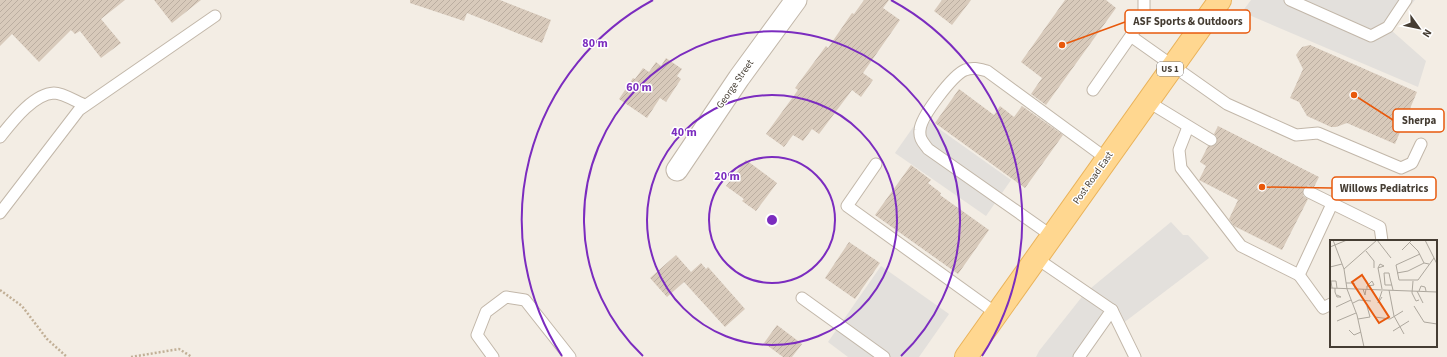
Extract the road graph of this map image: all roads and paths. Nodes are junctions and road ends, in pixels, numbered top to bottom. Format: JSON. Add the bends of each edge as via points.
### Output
{"nodes":[{"id":1,"x":796,"y":0,"type":"edge"},
{"id":2,"x":1144,"y":0,"type":"edge"},
{"id":3,"x":1220,"y":0,"type":"edge"},
{"id":4,"x":1290,"y":0,"type":"edge"},
{"id":5,"x":1406,"y":0,"type":"edge"},
{"id":6,"x":215,"y":16,"type":"dead end"},
{"id":7,"x":1132,"y":37,"type":"junction"},
{"id":8,"x":1172,"y":66,"type":"junction"},
{"id":9,"x":1093,"y":90,"type":"dead end"},
{"id":10,"x":1147,"y":101,"type":"junction"},
{"id":11,"x":86,"y":105,"type":"junction"},
{"id":12,"x":1188,"y":126,"type":"junction"},
{"id":13,"x":0,"y":137,"type":"edge"},
{"id":14,"x":1211,"y":140,"type":"dead end"},
{"id":15,"x":1421,"y":144,"type":"dead end"},
{"id":16,"x":1107,"y":159,"type":"junction"},
{"id":17,"x":876,"y":164,"type":"dead end"},
{"id":18,"x":677,"y":170,"type":"dead end"},
{"id":19,"x":1309,"y":192,"type":"dead end"},
{"id":20,"x":1332,"y":204,"type":"junction"},
{"id":21,"x":0,"y":214,"type":"edge"},
{"id":22,"x":1052,"y":236,"type":"junction"},
{"id":23,"x":1382,"y":240,"type":"edge"},
{"id":24,"x":1036,"y":258,"type":"junction"},
{"id":25,"x":1299,"y":275,"type":"junction"},
{"id":26,"x":0,"y":290,"type":"edge"},
{"id":27,"x":802,"y":298,"type":"dead end"},
{"id":28,"x":1330,"y":304,"type":"edge"},
{"id":29,"x":1112,"y":310,"type":"junction"},
{"id":30,"x":997,"y":314,"type":"junction"},
{"id":31,"x":67,"y":357,"type":"edge"},
{"id":32,"x":132,"y":357,"type":"edge"},
{"id":33,"x":192,"y":357,"type":"edge"},
{"id":34,"x":493,"y":357,"type":"edge"},
{"id":35,"x":570,"y":357,"type":"edge"},
{"id":36,"x":884,"y":357,"type":"edge"},
{"id":37,"x":966,"y":357,"type":"edge"},
{"id":38,"x":1079,"y":357,"type":"edge"},
{"id":39,"x":1135,"y":357,"type":"edge"}],
"edges":[{"from":1,"to":18,"type":"street","name":"George Street","via":[[741,75]]},
{"from":2,"to":7,"type":"lane","via":[[1144,17]]},
{"from":3,"to":8,"type":"main road","name":"Post Road East","number":"US 1"},
{"from":4,"to":5,"type":"lane","via":[[1368,36],[1376,35],[1388,27]]},
{"from":6,"to":11,"type":"lane"},
{"from":7,"to":8,"type":"lane"},
{"from":7,"to":9,"type":"lane"},
{"from":8,"to":10,"type":"main road","name":"Post Road East","number":"US 1"},
{"from":8,"to":15,"type":"lane","via":[[1227,104],[1240,110],[1296,134],[1318,133],[1401,168],[1412,162]]},
{"from":10,"to":12,"type":"lane"},
{"from":10,"to":16,"type":"main road","name":"Post Road East","number":"US 1"},
{"from":11,"to":13,"type":"lane","via":[[55,93],[40,96]]},
{"from":11,"to":21,"type":"lane","via":[[79,110]]},
{"from":12,"to":14,"type":"lane"},
{"from":12,"to":25,"type":"lane","via":[[1179,150],[1181,168],[1241,246]]},
{"from":16,"to":22,"type":"main road","name":"Post Road East","number":"US 1"},
{"from":16,"to":22,"type":"lane","via":[[987,71],[974,68],[964,70],[940,95],[920,128],[920,138],[928,149]]},
{"from":17,"to":30,"type":"lane","via":[[847,206]]},
{"from":19,"to":20,"type":"lane"},
{"from":20,"to":23,"type":"lane","via":[[1380,227]]},
{"from":20,"to":25,"type":"lane"},
{"from":22,"to":24,"type":"main road","name":"Post Road East","number":"US 1"},
{"from":24,"to":29,"type":"lane"},
{"from":24,"to":30,"type":"main road","name":"Post Road East","number":"US 1"},
{"from":25,"to":28,"type":"lane","via":[[1323,308]]},
{"from":26,"to":31,"type":"path","via":[[22,306],[47,339]]},
{"from":27,"to":36,"type":"lane"},
{"from":29,"to":38,"type":"lane"},
{"from":29,"to":39,"type":"lane"},
{"from":30,"to":37,"type":"main road","name":"Post Road East","number":"US 1"},
{"from":32,"to":33,"type":"path","via":[[179,349]]},
{"from":34,"to":35,"type":"lane","via":[[477,335],[486,312],[506,297],[525,300]]}]}
